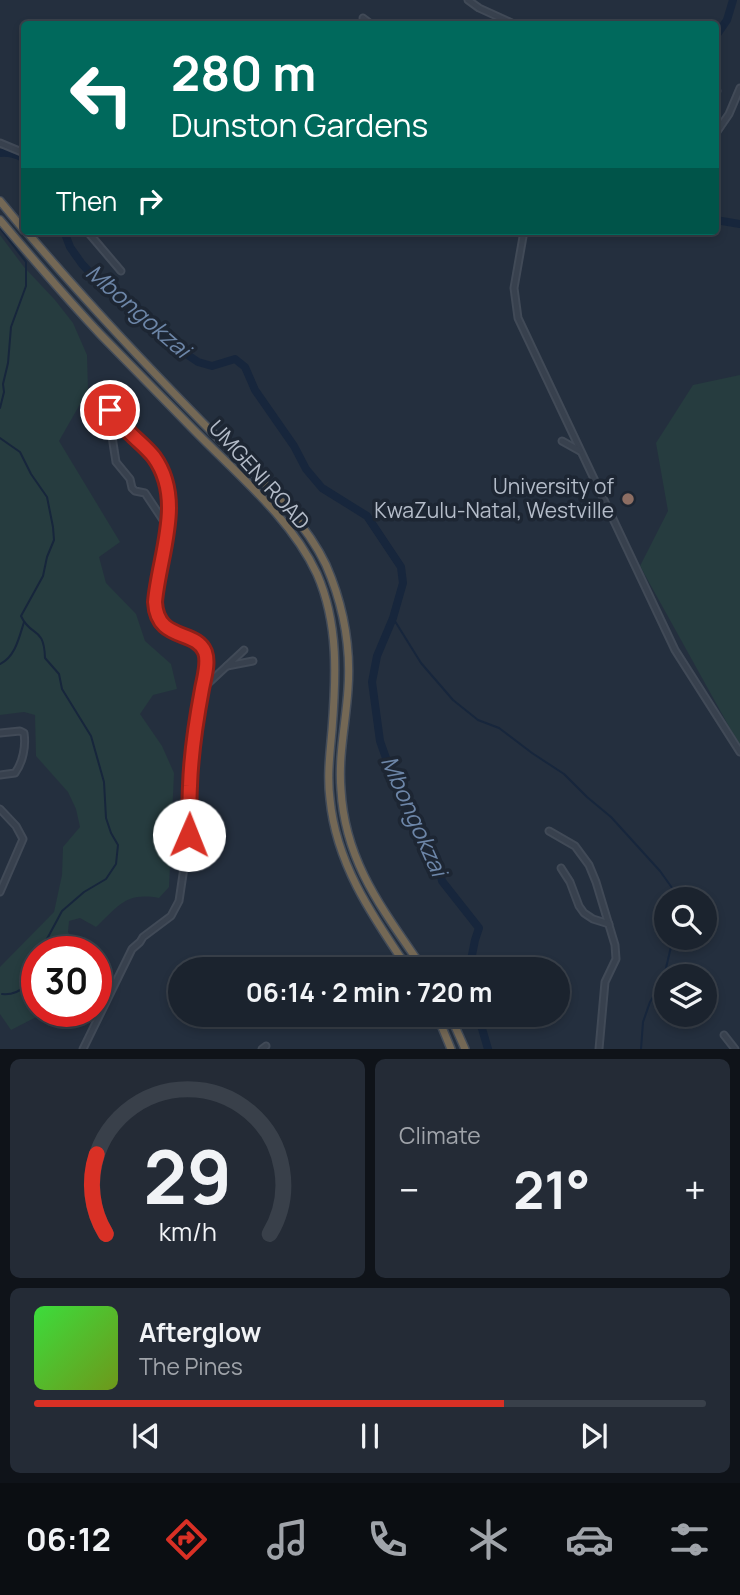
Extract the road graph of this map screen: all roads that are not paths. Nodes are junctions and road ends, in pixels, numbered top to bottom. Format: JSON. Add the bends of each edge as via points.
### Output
{"nodes":[{"id":1,"x":468,"y":0,"type":"edge"},
{"id":2,"x":363,"y":18,"type":"dead end"},
{"id":3,"x":367,"y":21,"type":"edge"},
{"id":4,"x":507,"y":21,"type":"edge"},
{"id":5,"x":740,"y":88,"type":"edge"},
{"id":6,"x":719,"y":130,"type":"edge"},
{"id":7,"x":0,"y":143,"type":"edge"},
{"id":8,"x":21,"y":152,"type":"edge"},
{"id":9,"x":0,"y":201,"type":"edge"},
{"id":10,"x":0,"y":220,"type":"edge"},
{"id":11,"x":21,"y":225,"type":"edge"},
{"id":12,"x":29,"y":235,"type":"edge"},
{"id":13,"x":90,"y":235,"type":"edge"},
{"id":14,"x":523,"y":235,"type":"edge"},
{"id":15,"x":121,"y":271,"type":"dead end"},
{"id":16,"x":97,"y":416,"type":"dead end"},
{"id":17,"x":120,"y":421,"type":"junction"},
{"id":18,"x":562,"y":441,"type":"dead end"},
{"id":19,"x":580,"y":451,"type":"junction"},
{"id":20,"x":167,"y":526,"type":"junction"},
{"id":21,"x":244,"y":650,"type":"dead end"},
{"id":22,"x":253,"y":661,"type":"dead end"},
{"id":23,"x":228,"y":666,"type":"junction"},
{"id":24,"x":201,"y":690,"type":"junction"},
{"id":25,"x":0,"y":733,"type":"edge"},
{"id":26,"x":740,"y":752,"type":"edge"},
{"id":27,"x":0,"y":775,"type":"edge"},
{"id":28,"x":0,"y":809,"type":"edge"},
{"id":29,"x":549,"y":831,"type":"dead end"},
{"id":30,"x":561,"y":868,"type":"dead end"},
{"id":31,"x":0,"y":892,"type":"edge"},
{"id":32,"x":609,"y":924,"type":"junction"},
{"id":33,"x":400,"y":957,"type":"edge"},
{"id":34,"x":415,"y":957,"type":"edge"},
{"id":35,"x":442,"y":1027,"type":"edge"},
{"id":36,"x":455,"y":1027,"type":"edge"},
{"id":37,"x":724,"y":1035,"type":"dead end"},
{"id":38,"x":83,"y":1049,"type":"edge"},
{"id":39,"x":451,"y":1049,"type":"edge"},
{"id":40,"x":464,"y":1049,"type":"edge"},
{"id":41,"x":599,"y":1049,"type":"edge"},
{"id":42,"x":735,"y":1049,"type":"edge"}],
"edges":[{"from":1,"to":4,"type":"street"},
{"from":2,"to":3,"type":"street"},
{"from":5,"to":6,"type":"street"},
{"from":7,"to":8,"type":"street"},
{"from":9,"to":11,"type":"highway","name":"UMGENI ROAD"},
{"from":10,"to":33,"type":"highway","name":"UMGENI ROAD","via":[[101,335],[279,516],[317,575],[335,654],[328,780],[334,826],[364,902]]},
{"from":12,"to":34,"type":"highway","name":"UMGENI ROAD","via":[[119,336],[289,510],[321,556],[346,636],[348,688],[341,789],[349,839],[363,876]]},
{"from":13,"to":15,"type":"street"},
{"from":14,"to":19,"type":"street","via":[[514,288],[518,318]]},
{"from":16,"to":17,"type":"street","via":[[113,411]]},
{"from":17,"to":20,"type":"street","via":[[162,472],[170,503]]},
{"from":17,"to":20,"type":"street","via":[[111,430],[116,462],[132,488],[145,493]]},
{"from":18,"to":19,"type":"street"},
{"from":19,"to":26,"type":"street","via":[[675,650]]},
{"from":20,"to":24,"type":"street","via":[[155,610],[164,626],[204,649]]},
{"from":21,"to":23,"type":"street"},
{"from":22,"to":23,"type":"street"},
{"from":23,"to":24,"type":"street"},
{"from":24,"to":38,"type":"street","via":[[192,753],[189,835],[178,901],[171,916],[132,949]]},
{"from":25,"to":27,"type":"street","via":[[20,731],[25,736],[18,769]]},
{"from":28,"to":31,"type":"street","via":[[23,839]]},
{"from":29,"to":32,"type":"street","via":[[575,846],[589,865]]},
{"from":30,"to":32,"type":"street","via":[[584,913]]},
{"from":32,"to":41,"type":"street","via":[[617,955],[606,982]]},
{"from":35,"to":39,"type":"highway"},
{"from":36,"to":40,"type":"highway"},
{"from":37,"to":42,"type":"street"}]}
